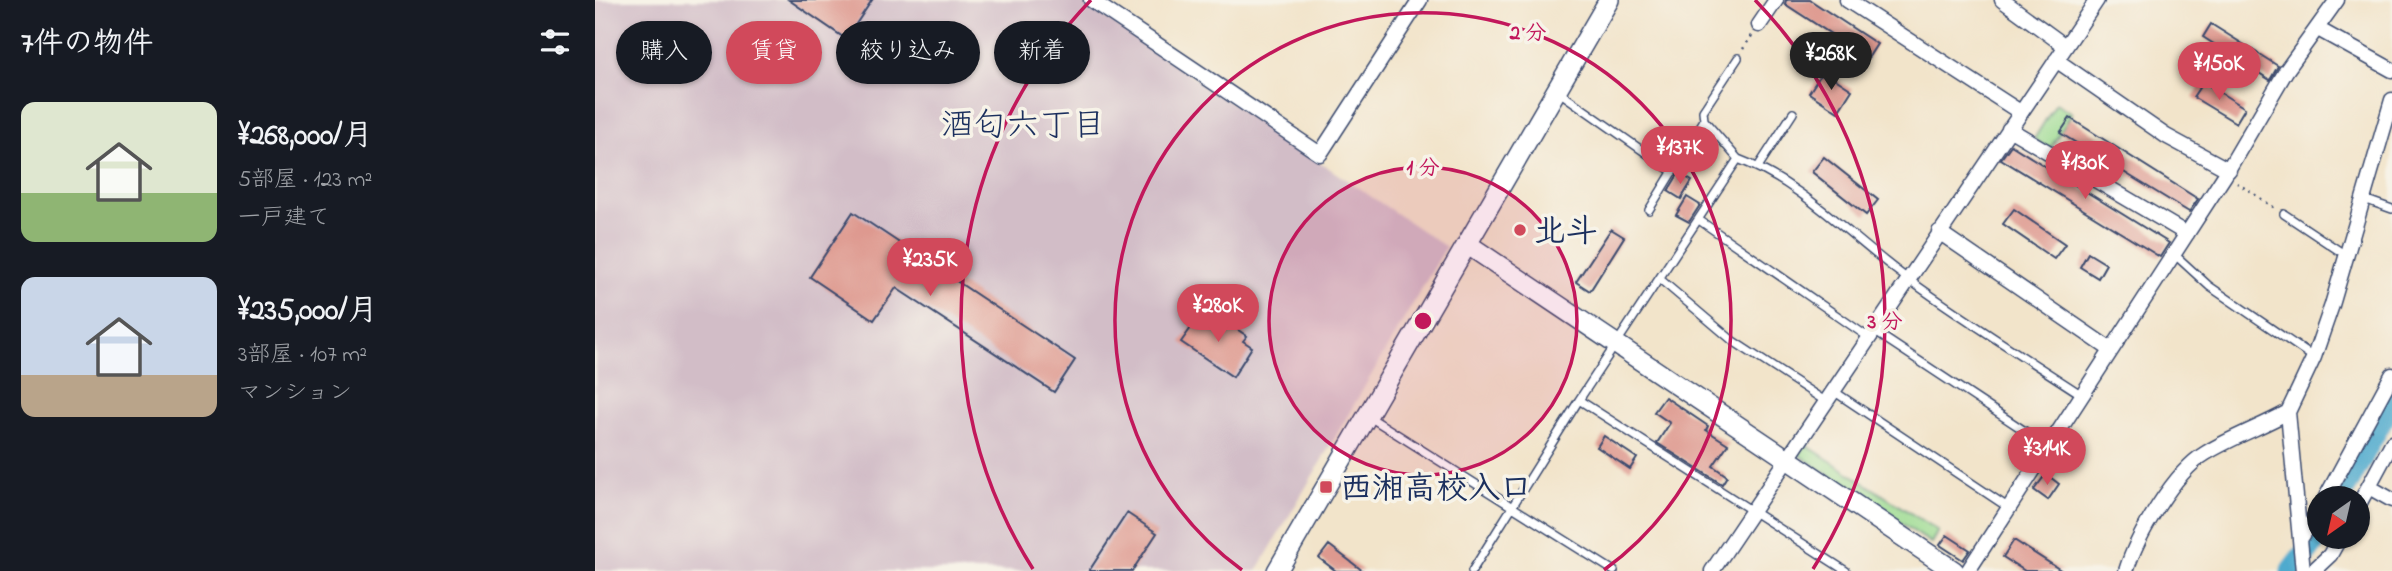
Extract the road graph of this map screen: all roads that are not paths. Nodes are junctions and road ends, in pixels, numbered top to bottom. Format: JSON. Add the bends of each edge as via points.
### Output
{"nodes":[{"id":1,"x":1091,"y":0,"type":"edge"},
{"id":2,"x":1420,"y":0,"type":"edge"},
{"id":3,"x":1609,"y":0,"type":"edge"},
{"id":4,"x":1776,"y":0,"type":"edge"},
{"id":5,"x":1847,"y":0,"type":"edge"},
{"id":6,"x":2002,"y":0,"type":"edge"},
{"id":7,"x":2097,"y":0,"type":"edge"},
{"id":8,"x":2337,"y":0,"type":"edge"},
{"id":9,"x":1759,"y":25,"type":"road end"},
{"id":10,"x":2318,"y":29,"type":"junction"},
{"id":11,"x":2066,"y":46,"type":"junction"},
{"id":12,"x":1738,"y":58,"type":"road end"},
{"id":13,"x":2056,"y":60,"type":"junction"},
{"id":14,"x":2392,"y":69,"type":"edge"},
{"id":15,"x":1557,"y":90,"type":"junction"},
{"id":16,"x":2392,"y":100,"type":"edge"},
{"id":17,"x":2020,"y":112,"type":"junction"},
{"id":18,"x":1794,"y":113,"type":"dead end"},
{"id":19,"x":1704,"y":120,"type":"junction"},
{"id":20,"x":2010,"y":128,"type":"junction"},
{"id":21,"x":1738,"y":159,"type":"junction"},
{"id":22,"x":1758,"y":167,"type":"junction"},
{"id":23,"x":1673,"y":172,"type":"junction"},
{"id":24,"x":2227,"y":172,"type":"junction"},
{"id":25,"x":2364,"y":199,"type":"junction"},
{"id":26,"x":2392,"y":209,"type":"edge"},
{"id":27,"x":1649,"y":211,"type":"dead end"},
{"id":28,"x":2284,"y":214,"type":"road end"},
{"id":29,"x":1699,"y":220,"type":"junction"},
{"id":30,"x":1939,"y":232,"type":"junction"},
{"id":31,"x":2187,"y":234,"type":"junction"},
{"id":32,"x":1467,"y":244,"type":"junction"},
{"id":33,"x":2174,"y":254,"type":"junction"},
{"id":34,"x":2348,"y":256,"type":"junction"},
{"id":35,"x":1907,"y":279,"type":"junction"},
{"id":36,"x":1661,"y":280,"type":"junction"},
{"id":37,"x":1870,"y":333,"type":"junction"},
{"id":38,"x":1618,"y":345,"type":"junction"},
{"id":39,"x":2111,"y":350,"type":"junction"},
{"id":40,"x":2314,"y":357,"type":"junction"},
{"id":41,"x":2392,"y":375,"type":"edge"},
{"id":42,"x":1828,"y":395,"type":"junction"},
{"id":43,"x":2082,"y":395,"type":"junction"},
{"id":44,"x":1579,"y":400,"type":"junction"},
{"id":45,"x":2288,"y":412,"type":"junction"},
{"id":46,"x":1367,"y":416,"type":"junction"},
{"id":47,"x":2392,"y":443,"type":"edge"},
{"id":48,"x":2049,"y":447,"type":"junction"},
{"id":49,"x":1786,"y":458,"type":"junction"},
{"id":50,"x":2332,"y":486,"type":"edge"},
{"id":51,"x":2370,"y":486,"type":"edge"},
{"id":52,"x":2370,"y":488,"type":"edge"},
{"id":53,"x":2392,"y":500,"type":"edge"},
{"id":54,"x":1512,"y":507,"type":"junction"},
{"id":55,"x":2009,"y":508,"type":"junction"},
{"id":56,"x":1752,"y":511,"type":"junction"},
{"id":57,"x":2307,"y":529,"type":"edge"},
{"id":58,"x":2301,"y":538,"type":"junction"},
{"id":59,"x":2333,"y":550,"type":"edge"},
{"id":60,"x":1282,"y":568,"type":"edge"},
{"id":61,"x":1472,"y":571,"type":"edge"},
{"id":62,"x":1614,"y":571,"type":"edge"},
{"id":63,"x":1712,"y":571,"type":"edge"},
{"id":64,"x":1846,"y":571,"type":"edge"},
{"id":65,"x":1954,"y":571,"type":"edge"},
{"id":66,"x":1968,"y":571,"type":"edge"},
{"id":67,"x":2126,"y":571,"type":"edge"},
{"id":68,"x":2303,"y":571,"type":"edge"},
{"id":69,"x":2313,"y":571,"type":"edge"}],
"edges":[{"from":1,"to":2,"type":"street","via":[[1320,154]]},
{"from":3,"to":15,"type":"street"},
{"from":4,"to":9,"type":"street"},
{"from":5,"to":17,"type":"street"},
{"from":6,"to":11,"type":"street"},
{"from":7,"to":11,"type":"street"},
{"from":8,"to":10,"type":"street"},
{"from":10,"to":14,"type":"street"},
{"from":10,"to":24,"type":"street","via":[[2286,71]]},
{"from":11,"to":13,"type":"street"},
{"from":12,"to":19,"type":"lane","via":[[1703,111]]},
{"from":13,"to":17,"type":"street"},
{"from":13,"to":24,"type":"street"},
{"from":15,"to":23,"type":"lane"},
{"from":15,"to":32,"type":"street"},
{"from":16,"to":25,"type":"street"},
{"from":17,"to":20,"type":"street"},
{"from":18,"to":22,"type":"lane"},
{"from":19,"to":21,"type":"lane"},
{"from":19,"to":23,"type":"lane"},
{"from":20,"to":30,"type":"street"},
{"from":20,"to":31,"type":"street"},
{"from":21,"to":22,"type":"lane"},
{"from":21,"to":29,"type":"lane"},
{"from":22,"to":35,"type":"lane","via":[[1795,190]]},
{"from":23,"to":27,"type":"lane"},
{"from":24,"to":31,"type":"street"},
{"from":25,"to":26,"type":"lane"},
{"from":25,"to":34,"type":"street"},
{"from":28,"to":34,"type":"lane"},
{"from":29,"to":36,"type":"lane"},
{"from":29,"to":37,"type":"lane"},
{"from":30,"to":35,"type":"street"},
{"from":30,"to":39,"type":"street"},
{"from":31,"to":33,"type":"street"},
{"from":32,"to":38,"type":"street"},
{"from":32,"to":46,"type":"street"},
{"from":33,"to":39,"type":"street"},
{"from":33,"to":40,"type":"lane","via":[[2209,286]]},
{"from":34,"to":40,"type":"street"},
{"from":35,"to":37,"type":"street"},
{"from":35,"to":43,"type":"lane"},
{"from":36,"to":38,"type":"lane"},
{"from":36,"to":42,"type":"lane","via":[[1733,341]]},
{"from":37,"to":42,"type":"street"},
{"from":37,"to":48,"type":"lane"},
{"from":38,"to":44,"type":"lane"},
{"from":38,"to":49,"type":"street"},
{"from":39,"to":43,"type":"street"},
{"from":40,"to":45,"type":"street"},
{"from":41,"to":50,"type":"street"},
{"from":42,"to":49,"type":"street"},
{"from":42,"to":55,"type":"lane"},
{"from":43,"to":48,"type":"street"},
{"from":44,"to":54,"type":"lane"},
{"from":44,"to":56,"type":"lane"},
{"from":45,"to":58,"type":"street"},
{"from":45,"to":67,"type":"street","via":[[2190,464],[2163,500]]},
{"from":46,"to":54,"type":"lane"},
{"from":46,"to":60,"type":"street"},
{"from":47,"to":51,"type":"street"},
{"from":48,"to":55,"type":"street"},
{"from":49,"to":56,"type":"street"},
{"from":49,"to":65,"type":"street"},
{"from":52,"to":53,"type":"street"},
{"from":54,"to":61,"type":"lane"},
{"from":54,"to":62,"type":"lane"},
{"from":55,"to":66,"type":"street"},
{"from":56,"to":63,"type":"street"},
{"from":56,"to":64,"type":"lane"},
{"from":57,"to":58,"type":"street"},
{"from":58,"to":68,"type":"street"},
{"from":59,"to":69,"type":"street"}]}
